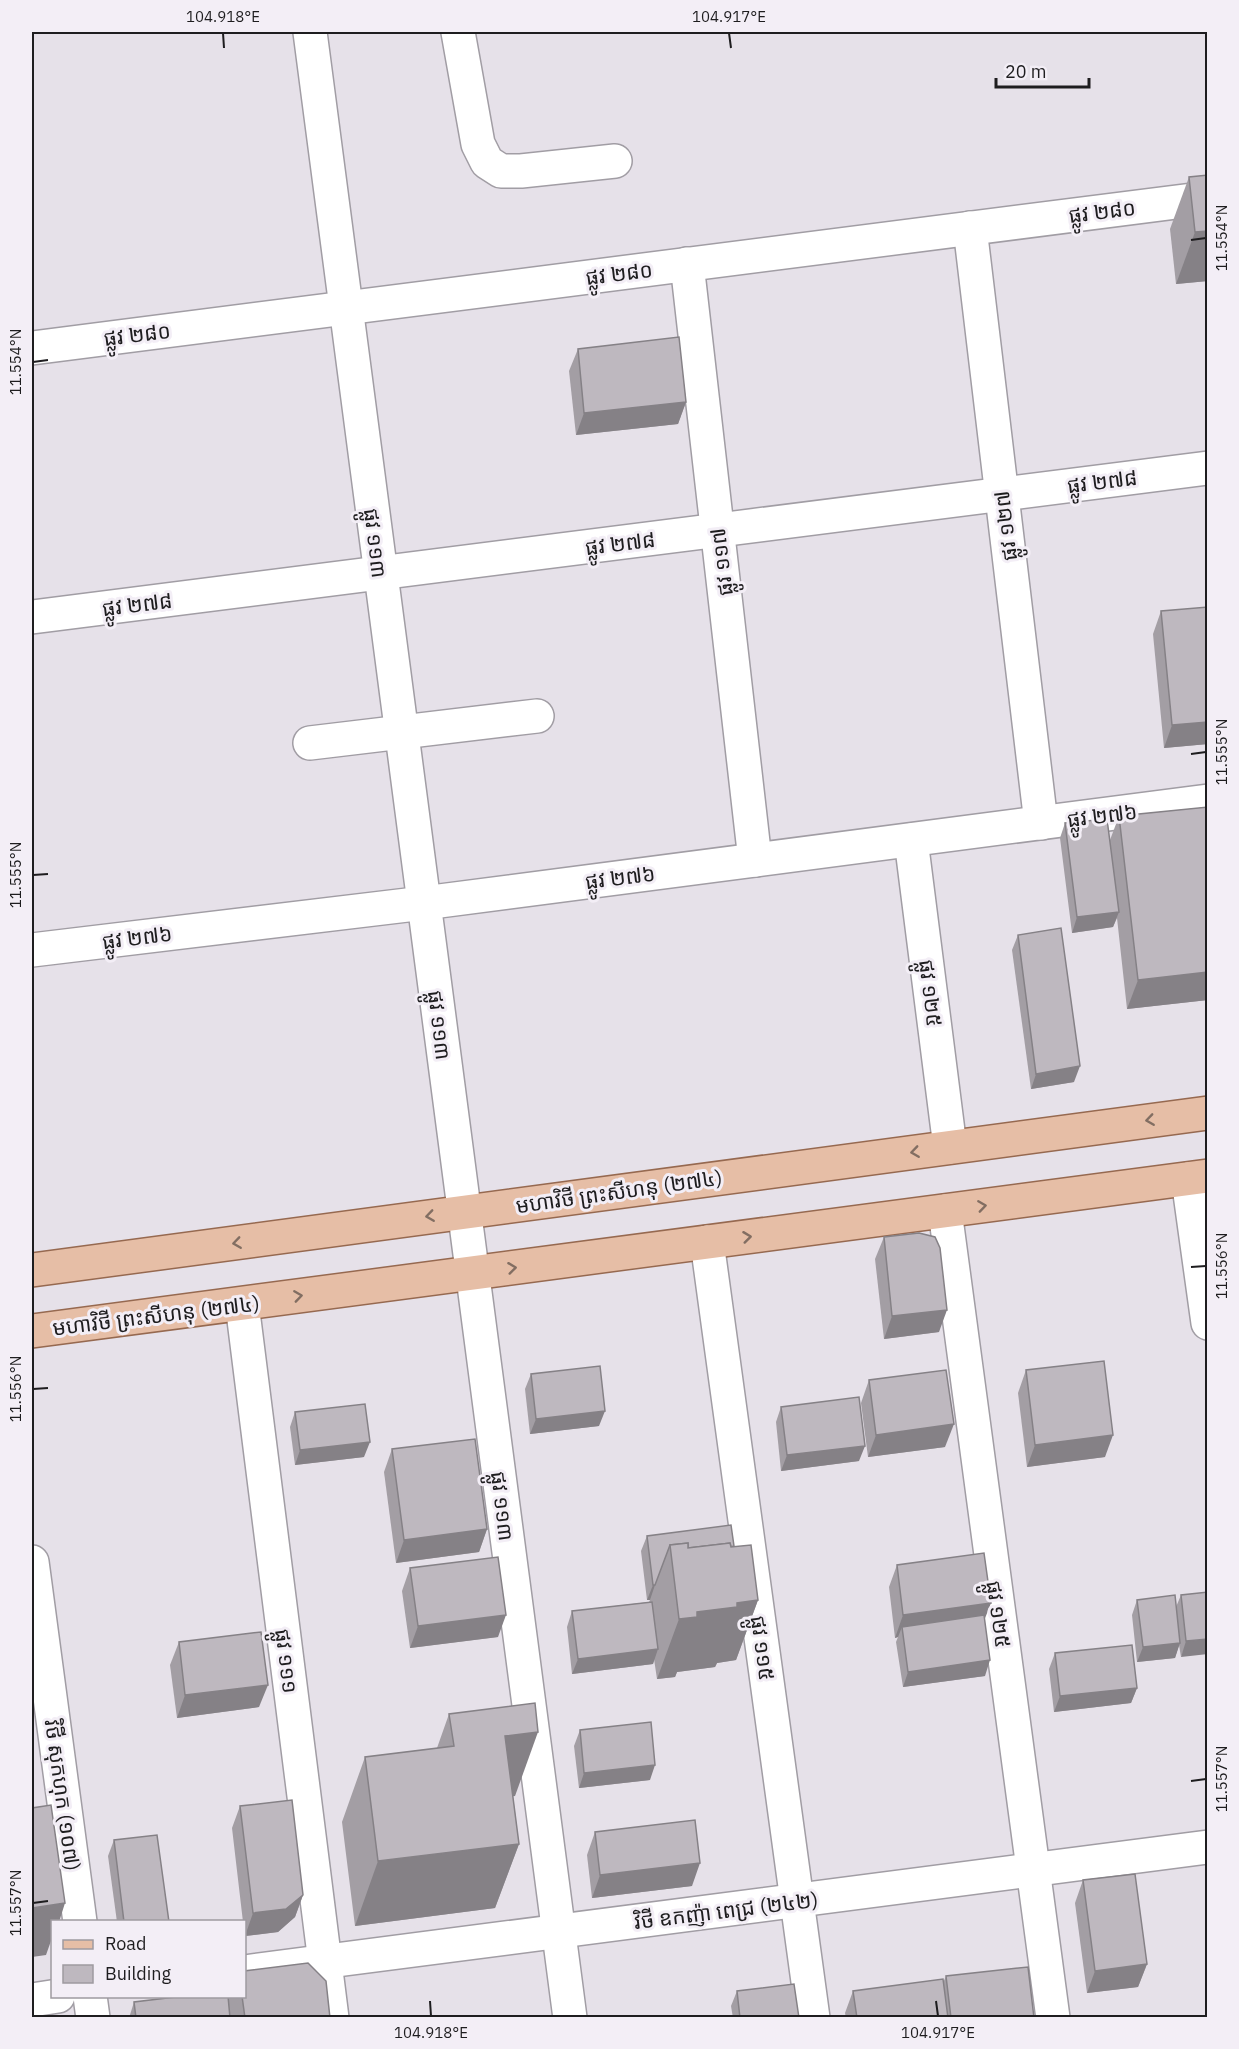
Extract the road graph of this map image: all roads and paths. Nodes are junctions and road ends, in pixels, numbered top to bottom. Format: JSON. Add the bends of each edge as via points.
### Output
{"nodes":[{"id":1,"x":310,"y":32,"type":"edge"},
{"id":2,"x":458,"y":32,"type":"edge"},
{"id":3,"x":615,"y":161,"type":"dead end"},
{"id":4,"x":1208,"y":198,"type":"edge"},
{"id":5,"x":970,"y":228,"type":"junction"},
{"id":6,"x":687,"y":264,"type":"junction"},
{"id":7,"x":346,"y":308,"type":"junction"},
{"id":8,"x":32,"y":348,"type":"edge"},
{"id":9,"x":1208,"y":468,"type":"edge"},
{"id":10,"x":1002,"y":494,"type":"junction"},
{"id":11,"x":718,"y":530,"type":"junction"},
{"id":12,"x":380,"y":573,"type":"junction"},
{"id":13,"x":32,"y":617,"type":"edge"},
{"id":14,"x":537,"y":716,"type":"dead end"},
{"id":15,"x":402,"y":732,"type":"junction"},
{"id":16,"x":310,"y":742,"type":"dead end"},
{"id":17,"x":1208,"y":801,"type":"edge"},
{"id":18,"x":1041,"y":823,"type":"junction"},
{"id":19,"x":911,"y":840,"type":"junction"},
{"id":20,"x":755,"y":860,"type":"junction"},
{"id":21,"x":424,"y":903,"type":"junction"},
{"id":22,"x":32,"y":950,"type":"edge"},
{"id":23,"x":1208,"y":1113,"type":"edge"},
{"id":24,"x":950,"y":1147,"type":"junction"},
{"id":25,"x":1198,"y":1178,"type":"edge"},
{"id":26,"x":945,"y":1211,"type":"junction"},
{"id":27,"x":464,"y":1212,"type":"junction"},
{"id":28,"x":706,"y":1242,"type":"junction"},
{"id":29,"x":32,"y":1270,"type":"edge"},
{"id":30,"x":472,"y":1273,"type":"junction"},
{"id":31,"x":242,"y":1304,"type":"junction"},
{"id":32,"x":1208,"y":1323,"type":"edge"},
{"id":33,"x":32,"y":1331,"type":"edge"},
{"id":34,"x":32,"y":1562,"type":"edge"},
{"id":35,"x":1208,"y":1847,"type":"edge"},
{"id":36,"x":1033,"y":1870,"type":"junction"},
{"id":37,"x":797,"y":1900,"type":"junction"},
{"id":38,"x":80,"y":1920,"type":"edge"},
{"id":39,"x":559,"y":1932,"type":"junction"},
{"id":40,"x":325,"y":1962,"type":"junction"},
{"id":41,"x":246,"y":1972,"type":"edge"},
{"id":42,"x":51,"y":1997,"type":"edge"},
{"id":43,"x":90,"y":1998,"type":"edge"},
{"id":44,"x":32,"y":2000,"type":"edge"},
{"id":45,"x":93,"y":2018,"type":"edge"},
{"id":46,"x":332,"y":2018,"type":"edge"},
{"id":47,"x":570,"y":2018,"type":"edge"},
{"id":48,"x":813,"y":2018,"type":"edge"},
{"id":49,"x":1053,"y":2018,"type":"edge"}],
"edges":[{"from":1,"to":7,"type":"street","name":"ផ្លូវ ១១៣"},
{"from":2,"to":3,"type":"street","via":[[478,144],[487,162],[501,171],[522,171]]},
{"from":4,"to":5,"type":"street","name":"ផ្លូវ ២៨០"},
{"from":5,"to":6,"type":"street","name":"ផ្លូវ ២៨០"},
{"from":5,"to":10,"type":"street","name":"ផ្លូវ ១២៧"},
{"from":6,"to":7,"type":"street","name":"ផ្លូវ ២៨០"},
{"from":6,"to":11,"type":"street","name":"ផ្លូវ ១១៧"},
{"from":7,"to":8,"type":"street","name":"ផ្លូវ ២៨០"},
{"from":7,"to":12,"type":"street","name":"ផ្លូវ ១១៣"},
{"from":9,"to":10,"type":"street","name":"ផ្លូវ ២៧៨"},
{"from":10,"to":11,"type":"street","name":"ផ្លូវ ២៧៨"},
{"from":10,"to":18,"type":"street","name":"ផ្លូវ ១២៧"},
{"from":11,"to":12,"type":"street","name":"ផ្លូវ ២៧៨"},
{"from":11,"to":20,"type":"street","name":"ផ្លូវ ១១៧"},
{"from":12,"to":13,"type":"street","name":"ផ្លូវ ២៧៨"},
{"from":12,"to":15,"type":"street","name":"ផ្លូវ ១១៣"},
{"from":14,"to":15,"type":"street"},
{"from":15,"to":16,"type":"street"},
{"from":15,"to":21,"type":"street","name":"ផ្លូវ ១១៣"},
{"from":17,"to":18,"type":"street","name":"ផ្លូវ ២៧៦"},
{"from":18,"to":19,"type":"street","name":"ផ្លូវ ២៧៦"},
{"from":19,"to":20,"type":"street","name":"ផ្លូវ ២៧៦"},
{"from":19,"to":24,"type":"street","name":"ផ្លូវ ១២៥"},
{"from":20,"to":21,"type":"street","name":"ផ្លូវ ២៧៦"},
{"from":21,"to":22,"type":"street","name":"ផ្លូវ ២៧៦"},
{"from":21,"to":27,"type":"street","name":"ផ្លូវ ១១៣"},
{"from":23,"to":24,"type":"main road","name":"មហាវិថី ព្រះសីហនុ (២៧៤)","one_way":true},
{"from":24,"to":27,"type":"main road","name":"មហាវិថី ព្រះសីហនុ (២៧៤)","one_way":true},
{"from":26,"to":25,"type":"main road","name":"មហាវិថី ព្រះសីហនុ (២៧៤)","one_way":true},
{"from":25,"to":32,"type":"street"},
{"from":28,"to":26,"type":"main road","name":"មហាវិថី ព្រះសីហនុ (២៧៤)","one_way":true},
{"from":26,"to":36,"type":"street","name":"ផ្លូវ ១២៥"},
{"from":27,"to":29,"type":"main road","name":"មហាវិថី ព្រះសីហនុ (២៧៤)","one_way":true},
{"from":27,"to":30,"type":"street","name":"ផ្លូវ ១១៣"},
{"from":30,"to":28,"type":"main road","name":"មហាវិថី ព្រះសីហនុ (២៧៤)","one_way":true},
{"from":28,"to":37,"type":"street","name":"ផ្លូវ ១១៥"},
{"from":31,"to":30,"type":"main road","name":"មហាវិថី ព្រះសីហនុ (២៧៤)","one_way":true},
{"from":30,"to":39,"type":"street","name":"ផ្លូវ ១១៣"},
{"from":31,"to":33,"type":"main road","name":"មហាវិថី ព្រះសីហនុ (២៧៤)"},
{"from":31,"to":40,"type":"street","name":"ផ្លូវ ១១១"},
{"from":34,"to":38,"type":"street","name":"វិថី សុកហុក (១០៧)"},
{"from":35,"to":36,"type":"street","name":"វិថី ឧកញ៉ា ពេជ្រ (២៤២)"},
{"from":36,"to":37,"type":"street","name":"វិថី ឧកញ៉ា ពេជ្រ (២៤២)"},
{"from":36,"to":49,"type":"street","name":"ផ្លូវ ១២៥"},
{"from":37,"to":39,"type":"street","name":"វិថី ឧកញ៉ា ពេជ្រ (២៤២)"},
{"from":37,"to":48,"type":"street","name":"ផ្លូវ ១១៥"},
{"from":39,"to":40,"type":"street","name":"វិថី ឧកញ៉ា ពេជ្រ (២៤២)"},
{"from":39,"to":47,"type":"street","name":"ផ្លូវ ១១៣"},
{"from":40,"to":41,"type":"street","name":"វិថី ឧកញ៉ា ពេជ្រ (២៤២)"},
{"from":40,"to":46,"type":"street","name":"ផ្លូវ ១១១"},
{"from":42,"to":44,"type":"street"},
{"from":43,"to":45,"type":"street"}]}
